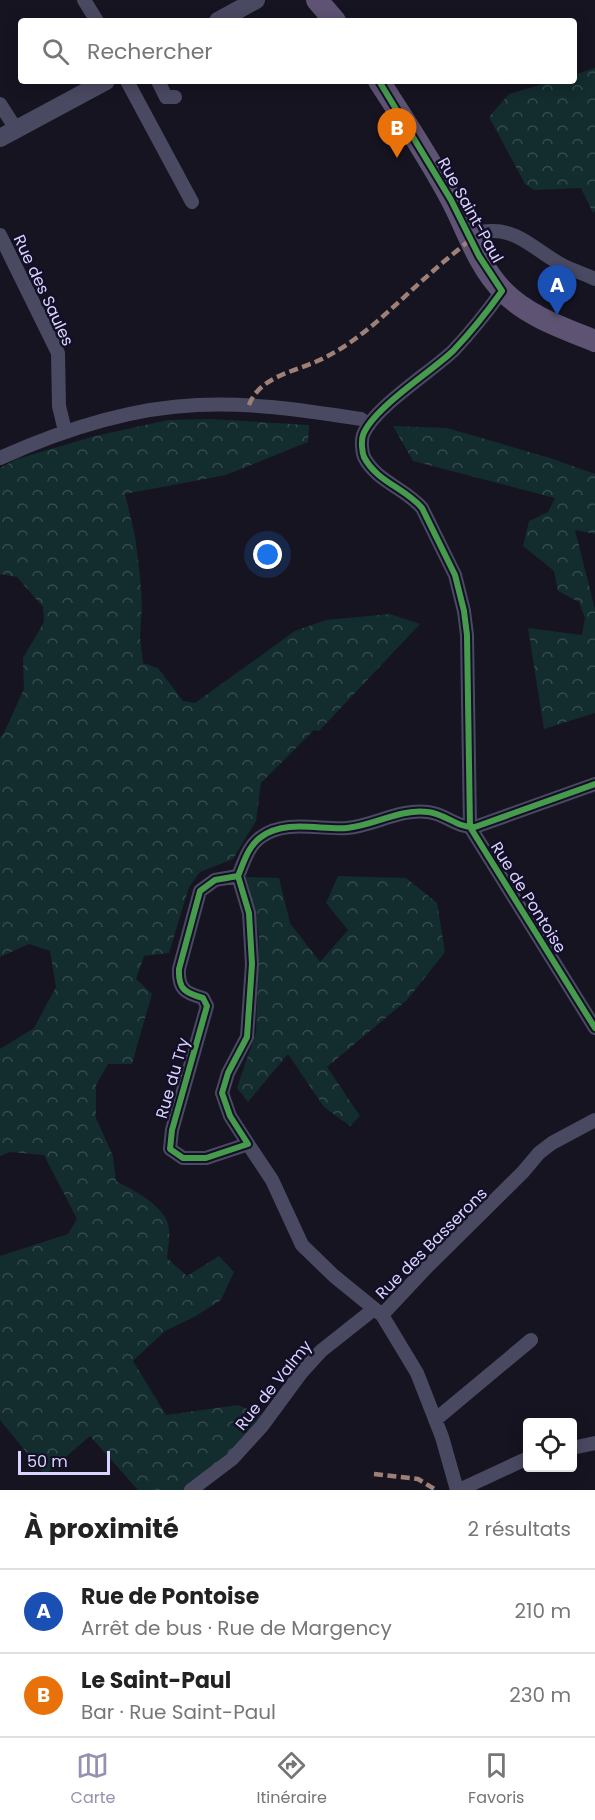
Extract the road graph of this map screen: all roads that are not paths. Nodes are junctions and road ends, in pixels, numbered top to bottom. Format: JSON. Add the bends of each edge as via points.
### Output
{"nodes":[{"id":1,"x":84,"y":0,"type":"edge"},
{"id":2,"x":256,"y":0,"type":"edge"},
{"id":3,"x":317,"y":0,"type":"edge"},
{"id":4,"x":332,"y":0,"type":"edge"},
{"id":5,"x":95,"y":18,"type":"edge"},
{"id":6,"x":229,"y":18,"type":"edge"},
{"id":7,"x":332,"y":18,"type":"edge"},
{"id":8,"x":344,"y":18,"type":"edge"},
{"id":9,"x":100,"y":84,"type":"edge"},
{"id":10,"x":129,"y":84,"type":"edge"},
{"id":11,"x":160,"y":84,"type":"edge"},
{"id":12,"x":382,"y":84,"type":"edge"},
{"id":13,"x":175,"y":97,"type":"dead end"},
{"id":14,"x":0,"y":104,"type":"edge"},
{"id":15,"x":8,"y":134,"type":"edge"},
{"id":16,"x":192,"y":202,"type":"dead end"},
{"id":17,"x":0,"y":235,"type":"edge"},
{"id":18,"x":468,"y":235,"type":"junction"},
{"id":19,"x":595,"y":279,"type":"edge"},
{"id":20,"x":502,"y":291,"type":"junction"},
{"id":21,"x":595,"y":340,"type":"edge"},
{"id":22,"x":369,"y":425,"type":"junction"},
{"id":23,"x":65,"y":431,"type":"junction"},
{"id":24,"x":0,"y":458,"type":"edge"},
{"id":25,"x":595,"y":784,"type":"edge"},
{"id":26,"x":470,"y":827,"type":"junction"},
{"id":27,"x":238,"y":876,"type":"junction"},
{"id":28,"x":595,"y":1028,"type":"edge"},
{"id":29,"x":595,"y":1120,"type":"edge"},
{"id":30,"x":248,"y":1144,"type":"junction"},
{"id":31,"x":378,"y":1312,"type":"junction"},
{"id":32,"x":531,"y":1340,"type":"dead end"},
{"id":33,"x":435,"y":1420,"type":"junction"},
{"id":34,"x":595,"y":1443,"type":"edge"},
{"id":35,"x":577,"y":1447,"type":"edge"},
{"id":36,"x":523,"y":1460,"type":"edge"},
{"id":37,"x":191,"y":1490,"type":"edge"},
{"id":38,"x":458,"y":1490,"type":"edge"}],
"edges":[{"from":1,"to":5,"type":"street"},
{"from":2,"to":6,"type":"street"},
{"from":3,"to":7,"type":"main road"},
{"from":4,"to":8,"type":"main road"},
{"from":9,"to":15,"type":"street"},
{"from":10,"to":16,"type":"street"},
{"from":11,"to":13,"type":"street","via":[[166,97]]},
{"from":12,"to":18,"type":"main road","name":"Rue Saint-Paul","via":[[445,188]]},
{"from":14,"to":15,"type":"street"},
{"from":17,"to":23,"type":"street","name":"Rue des Saules","via":[[58,353],[59,406]]},
{"from":18,"to":19,"type":"street","via":[[487,230],[518,236],[563,265]]},
{"from":18,"to":20,"type":"main road","name":"Rue Saint-Paul"},
{"from":20,"to":21,"type":"main road","via":[[536,315]]},
{"from":20,"to":22,"type":"street","via":[[451,352]]},
{"from":22,"to":23,"type":"street","via":[[361,419],[288,408],[197,405],[164,408]]},
{"from":22,"to":26,"type":"street","via":[[362,436],[363,455],[382,479],[422,508],[455,575],[467,635]]},
{"from":23,"to":24,"type":"street"},
{"from":25,"to":26,"type":"street"},
{"from":26,"to":27,"type":"street","via":[[427,812],[348,828],[297,827],[268,832],[250,846]]},
{"from":26,"to":28,"type":"street","name":"Rue de Pontoise"},
{"from":27,"to":30,"type":"street","via":[[249,913],[252,964],[247,1037],[222,1093],[230,1116]]},
{"from":27,"to":30,"type":"street","name":"Rue du Try","via":[[215,880],[200,891],[179,969],[178,981],[187,994],[203,998],[207,1006],[170,1149],[183,1158],[206,1158]]},
{"from":29,"to":31,"type":"street","name":"Rue des Basserons","via":[[539,1154]]},
{"from":30,"to":31,"type":"street","via":[[272,1180],[302,1245]]},
{"from":31,"to":33,"type":"street","name":"Rue des Basserons","via":[[417,1373]]},
{"from":31,"to":37,"type":"street","name":"Rue de Valmy","via":[[321,1351],[262,1426],[232,1458]]},
{"from":32,"to":33,"type":"street"},
{"from":33,"to":38,"type":"street","name":"Rue des Basserons"},
{"from":34,"to":35,"type":"street"},
{"from":36,"to":38,"type":"street"}]}
